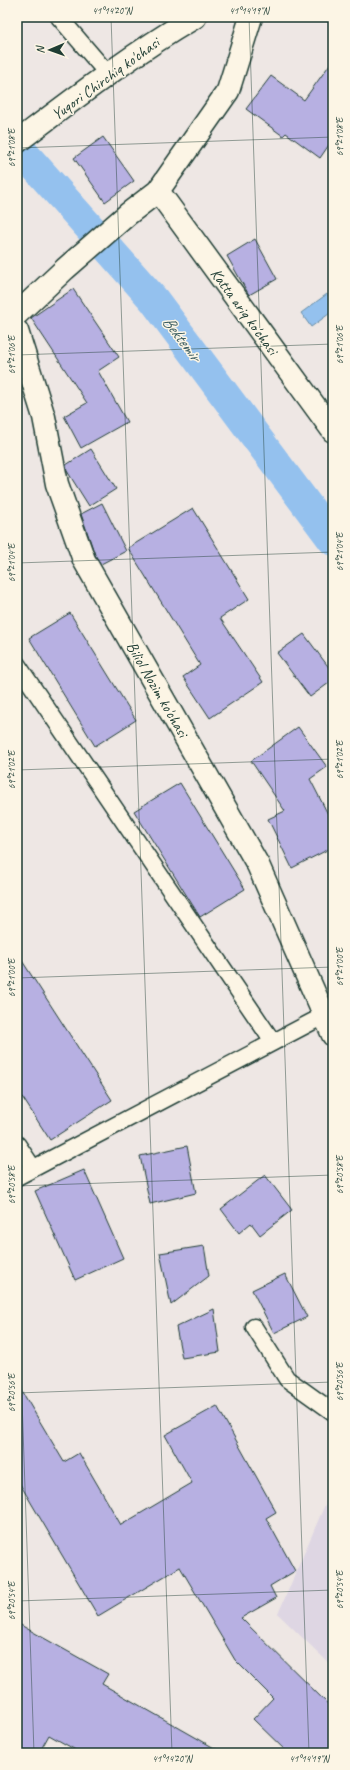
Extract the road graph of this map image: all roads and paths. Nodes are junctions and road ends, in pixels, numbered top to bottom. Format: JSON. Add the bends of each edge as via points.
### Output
{"nodes":[{"id":1,"x":59,"y":17,"type":"edge"},
{"id":2,"x":195,"y":17,"type":"edge"},
{"id":3,"x":251,"y":17,"type":"edge"},
{"id":4,"x":107,"y":73,"type":"junction"},
{"id":5,"x":17,"y":142,"type":"edge"},
{"id":6,"x":158,"y":191,"type":"junction"},
{"id":7,"x":17,"y":314,"type":"edge"},
{"id":8,"x":17,"y":331,"type":"edge"},
{"id":9,"x":333,"y":431,"type":"edge"},
{"id":10,"x":17,"y":664,"type":"edge"},
{"id":11,"x":329,"y":1025,"type":"edge"},
{"id":12,"x":273,"y":1042,"type":"junction"},
{"id":13,"x":17,"y":1144,"type":"edge"},
{"id":14,"x":33,"y":1168,"type":"junction"},
{"id":15,"x":17,"y":1177,"type":"edge"},
{"id":16,"x":254,"y":1327,"type":"dead end"},
{"id":17,"x":333,"y":1412,"type":"edge"}],
"edges":[{"from":1,"to":4,"type":"lane"},
{"from":2,"to":4,"type":"street","name":"Yuqori Chirchiq ko'chasi"},
{"from":3,"to":6,"type":"street","via":[[228,91]]},
{"from":4,"to":5,"type":"street","name":"Yuqori Chirchiq ko'chasi"},
{"from":6,"to":7,"type":"street","via":[[128,214]]},
{"from":6,"to":9,"type":"street","name":"Katta ariq ko'chasi"},
{"from":8,"to":11,"type":"street","name":"Biliol Nozim ko'chasi","via":[[44,417],[57,484],[84,560],[258,865]]},
{"from":10,"to":12,"type":"lane"},
{"from":11,"to":12,"type":"lane"},
{"from":12,"to":14,"type":"lane"},
{"from":13,"to":14,"type":"lane"},
{"from":14,"to":15,"type":"lane"},
{"from":16,"to":17,"type":"lane","via":[[287,1379]]}]}
